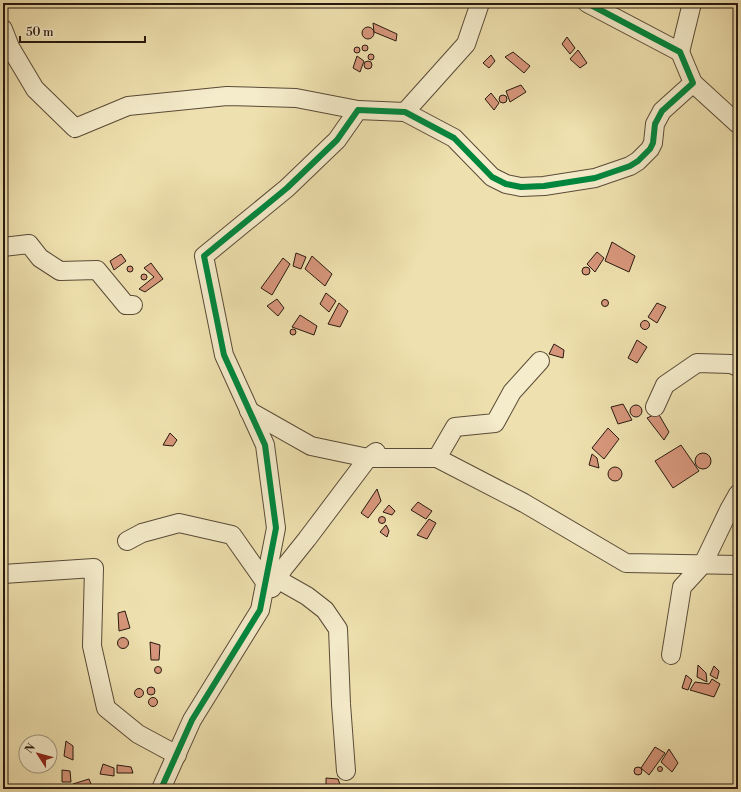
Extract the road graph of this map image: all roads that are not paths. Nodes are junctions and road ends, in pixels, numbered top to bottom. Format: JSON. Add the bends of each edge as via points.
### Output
{"nodes":[{"id":1,"x":480,"y":3,"type":"edge"},
{"id":2,"x":587,"y":3,"type":"edge"},
{"id":3,"x":692,"y":3,"type":"edge"},
{"id":4,"x":3,"y":29,"type":"edge"},
{"id":5,"x":680,"y":52,"type":"junction"},
{"id":6,"x":693,"y":83,"type":"junction"},
{"id":7,"x":358,"y":110,"type":"junction"},
{"id":8,"x":405,"y":112,"type":"junction"},
{"id":9,"x":738,"y":124,"type":"edge"},
{"id":10,"x":3,"y":247,"type":"edge"},
{"id":11,"x":133,"y":305,"type":"dead end"},
{"id":12,"x":540,"y":361,"type":"dead end"},
{"id":13,"x":738,"y":367,"type":"edge"},
{"id":14,"x":655,"y":407,"type":"dead end"},
{"id":15,"x":249,"y":411,"type":"junction"},
{"id":16,"x":373,"y":454,"type":"junction"},
{"id":17,"x":437,"y":458,"type":"junction"},
{"id":18,"x":738,"y":494,"type":"edge"},
{"id":19,"x":127,"y":541,"type":"dead end"},
{"id":20,"x":703,"y":564,"type":"junction"},
{"id":21,"x":738,"y":565,"type":"edge"},
{"id":22,"x":3,"y":574,"type":"edge"},
{"id":23,"x":272,"y":580,"type":"junction"},
{"id":24,"x":671,"y":655,"type":"dead end"},
{"id":25,"x":177,"y":755,"type":"junction"},
{"id":26,"x":346,"y":771,"type":"dead end"},
{"id":27,"x":161,"y":789,"type":"edge"}],
"edges":[{"from":1,"to":8,"type":"street","via":[[466,44]]},
{"from":2,"to":5,"type":"street"},
{"from":3,"to":5,"type":"street"},
{"from":4,"to":7,"type":"street","via":[[10,47],[35,89],[75,128],[128,106],[227,96],[296,98]]},
{"from":5,"to":6,"type":"street"},
{"from":6,"to":8,"type":"street","via":[[662,111],[655,124],[653,143],[638,161],[596,178],[544,186],[521,188],[492,177],[454,138]]},
{"from":6,"to":9,"type":"street"},
{"from":7,"to":8,"type":"street"},
{"from":7,"to":15,"type":"street","via":[[337,140],[287,188],[204,256],[224,355]]},
{"from":10,"to":11,"type":"street","via":[[29,244],[40,258],[60,271],[97,270],[126,305]]},
{"from":12,"to":17,"type":"street","via":[[512,392],[495,423],[455,427]]},
{"from":13,"to":14,"type":"street","via":[[731,364],[697,363],[665,385]]},
{"from":15,"to":16,"type":"street","via":[[311,446]]},
{"from":15,"to":23,"type":"street","via":[[265,445],[276,528]]},
{"from":16,"to":17,"type":"street"},
{"from":16,"to":23,"type":"street"},
{"from":17,"to":20,"type":"street","via":[[524,503],[626,563]]},
{"from":18,"to":20,"type":"street"},
{"from":19,"to":23,"type":"street","via":[[142,533],[179,524],[232,535]]},
{"from":20,"to":21,"type":"street"},
{"from":20,"to":24,"type":"street","via":[[682,587]]},
{"from":22,"to":25,"type":"street","via":[[94,568],[92,646],[106,708],[138,734]]},
{"from":23,"to":25,"type":"street","via":[[260,610],[192,720]]},
{"from":23,"to":26,"type":"street","via":[[307,596],[325,610],[338,629]]},
{"from":25,"to":27,"type":"street"}]}
